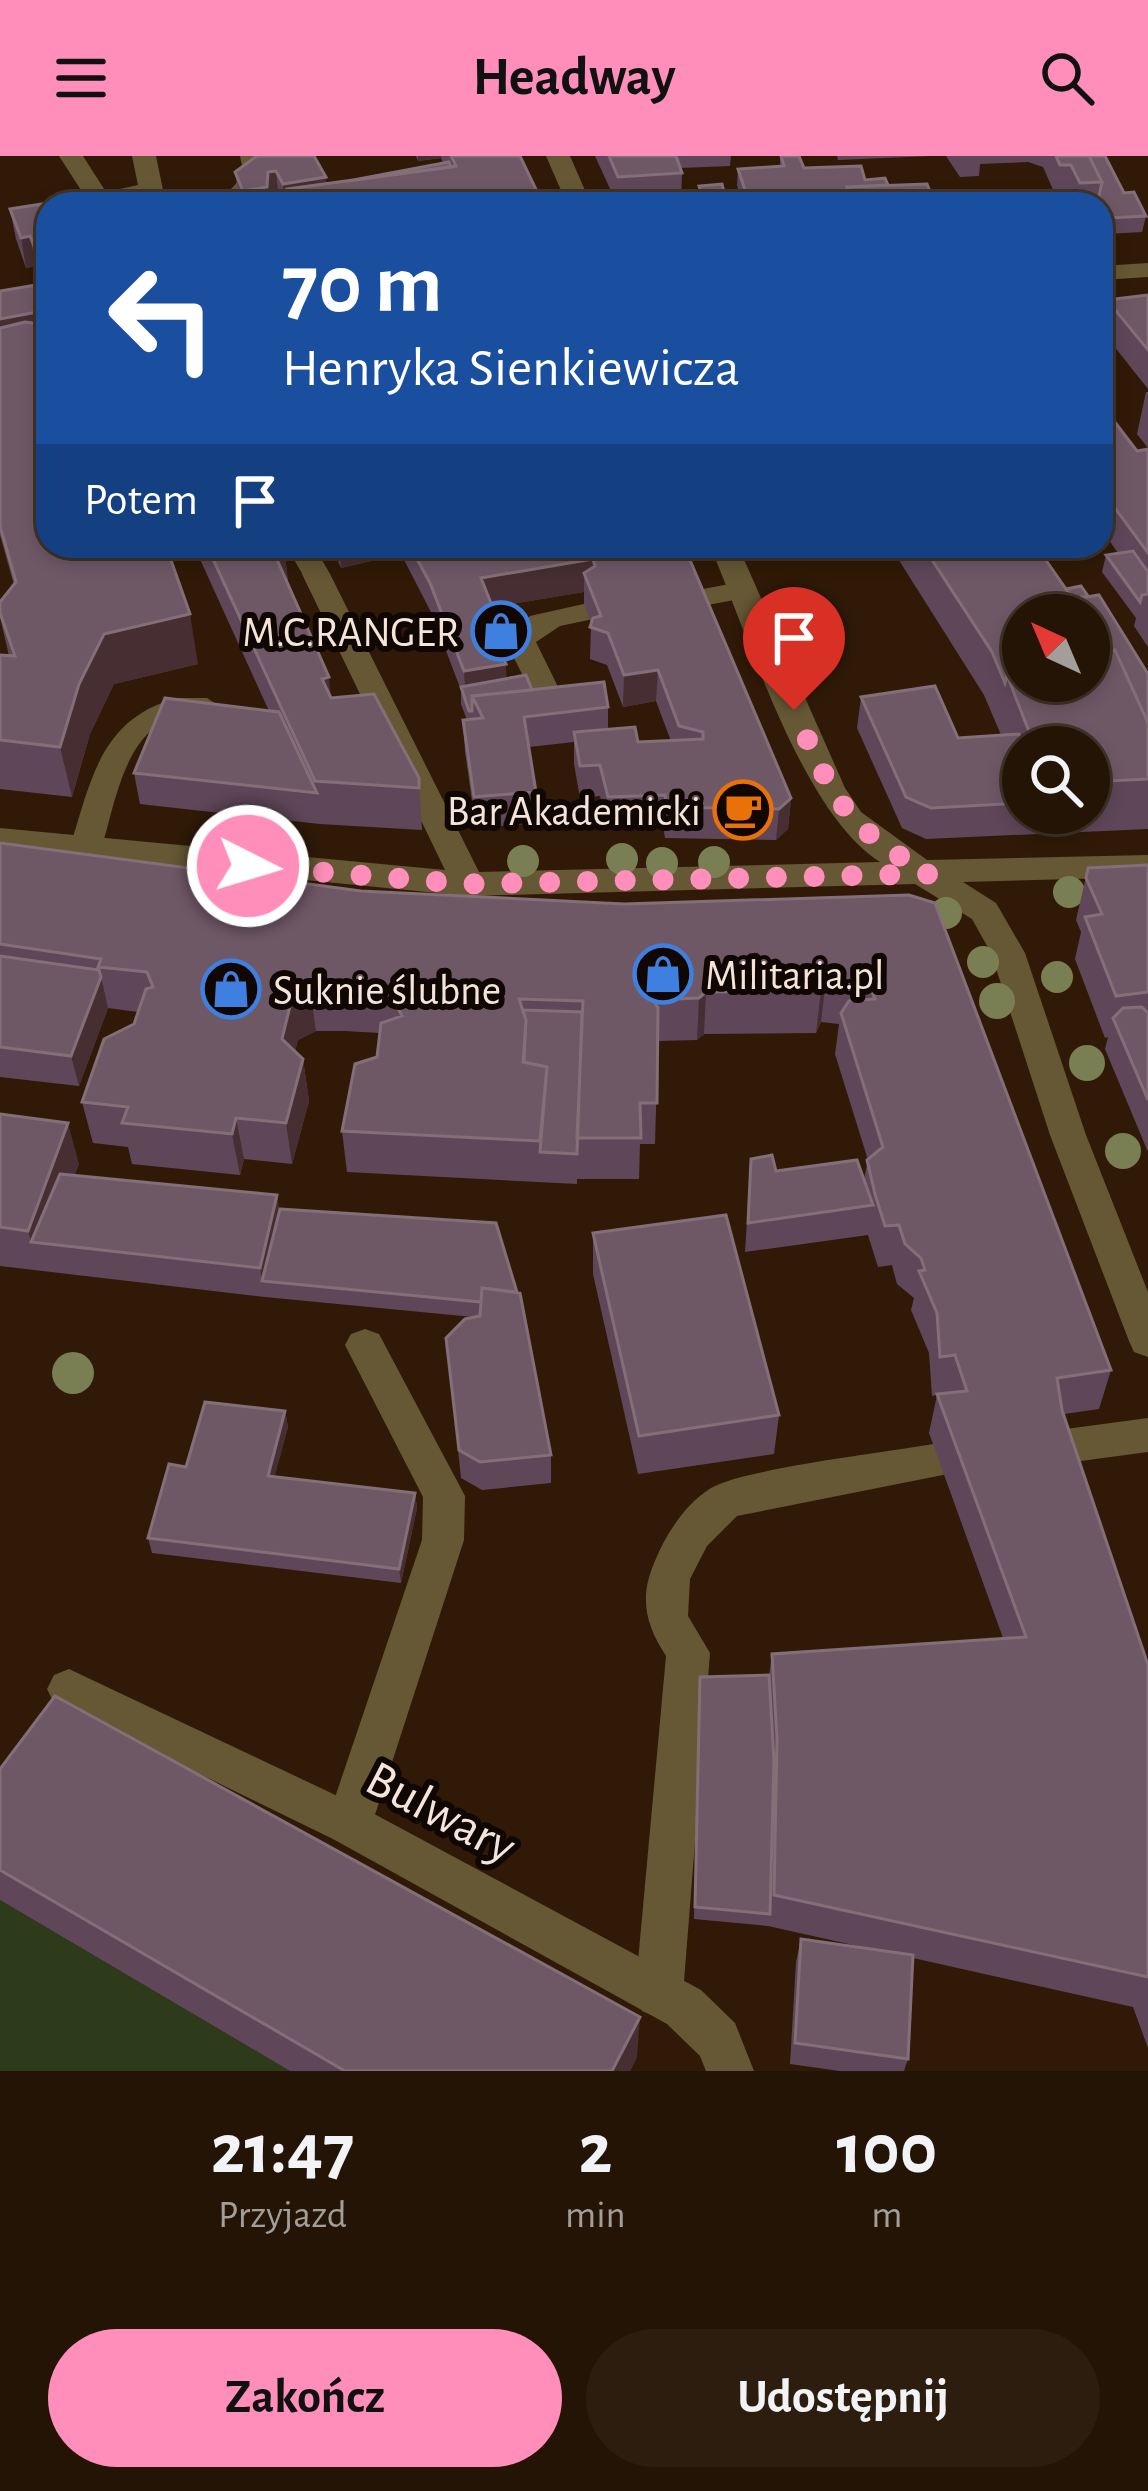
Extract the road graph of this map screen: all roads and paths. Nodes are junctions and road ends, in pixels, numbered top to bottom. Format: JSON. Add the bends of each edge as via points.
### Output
{"nodes":[{"id":1,"x":71,"y":156,"type":"edge"},
{"id":2,"x":144,"y":156,"type":"edge"},
{"id":3,"x":252,"y":156,"type":"edge"},
{"id":4,"x":558,"y":156,"type":"edge"},
{"id":5,"x":94,"y":192,"type":"edge"},
{"id":6,"x":143,"y":192,"type":"edge"},
{"id":7,"x":241,"y":192,"type":"edge"},
{"id":8,"x":574,"y":192,"type":"edge"},
{"id":9,"x":1148,"y":270,"type":"edge"},
{"id":10,"x":1113,"y":272,"type":"edge"},
{"id":11,"x":728,"y":558,"type":"edge"},
{"id":12,"x":308,"y":560,"type":"edge"},
{"id":13,"x":740,"y":591,"type":"junction"},
{"id":14,"x":692,"y":598,"type":"edge"},
{"id":15,"x":588,"y":612,"type":"edge"},
{"id":16,"x":547,"y":693,"type":"edge"},
{"id":17,"x":246,"y":714,"type":"edge"},
{"id":18,"x":18,"y":849,"type":"edge"},
{"id":19,"x":86,"y":850,"type":"junction"},
{"id":20,"x":1148,"y":866,"type":"edge"},
{"id":21,"x":930,"y":874,"type":"junction"},
{"id":22,"x":468,"y":884,"type":"junction"},
{"id":23,"x":1148,"y":1342,"type":"edge"},
{"id":24,"x":365,"y":1345,"type":"dead end"},
{"id":25,"x":1148,"y":1435,"type":"edge"},
{"id":26,"x":1051,"y":1448,"type":"edge"},
{"id":27,"x":939,"y":1462,"type":"dead end"},
{"id":28,"x":69,"y":1689,"type":"dead end"},
{"id":29,"x":349,"y":1824,"type":"junction"},
{"id":30,"x":659,"y":1994,"type":"junction"},
{"id":31,"x":730,"y":2071,"type":"edge"}],
"edges":[{"from":1,"to":5,"type":"street"},
{"from":2,"to":6,"type":"street","via":[[151,190]]},
{"from":3,"to":7,"type":"street","via":[[256,176]]},
{"from":4,"to":8,"type":"street"},
{"from":9,"to":10,"type":"street"},
{"from":11,"to":13,"type":"street"},
{"from":12,"to":22,"type":"street"},
{"from":13,"to":14,"type":"street"},
{"from":13,"to":21,"type":"street","via":[[850,820]]},
{"from":15,"to":16,"type":"street","via":[[528,628],[521,642]]},
{"from":17,"to":19,"type":"street","via":[[160,709],[125,735]]},
{"from":18,"to":19,"type":"street"},
{"from":19,"to":22,"type":"street"},
{"from":20,"to":21,"type":"street"},
{"from":21,"to":22,"type":"street"},
{"from":21,"to":23,"type":"street","via":[[983,911],[1008,953]]},
{"from":24,"to":29,"type":"street","via":[[444,1496],[443,1540]]},
{"from":25,"to":26,"type":"street"},
{"from":27,"to":30,"type":"street","via":[[727,1500],[700,1519],[673,1569],[666,1612],[688,1653]]},
{"from":28,"to":29,"type":"street","name":"Bulwary"},
{"from":29,"to":30,"type":"street","name":"Bulwary"},
{"from":30,"to":31,"type":"street","name":"Bulwary","via":[[718,2040]]}]}
